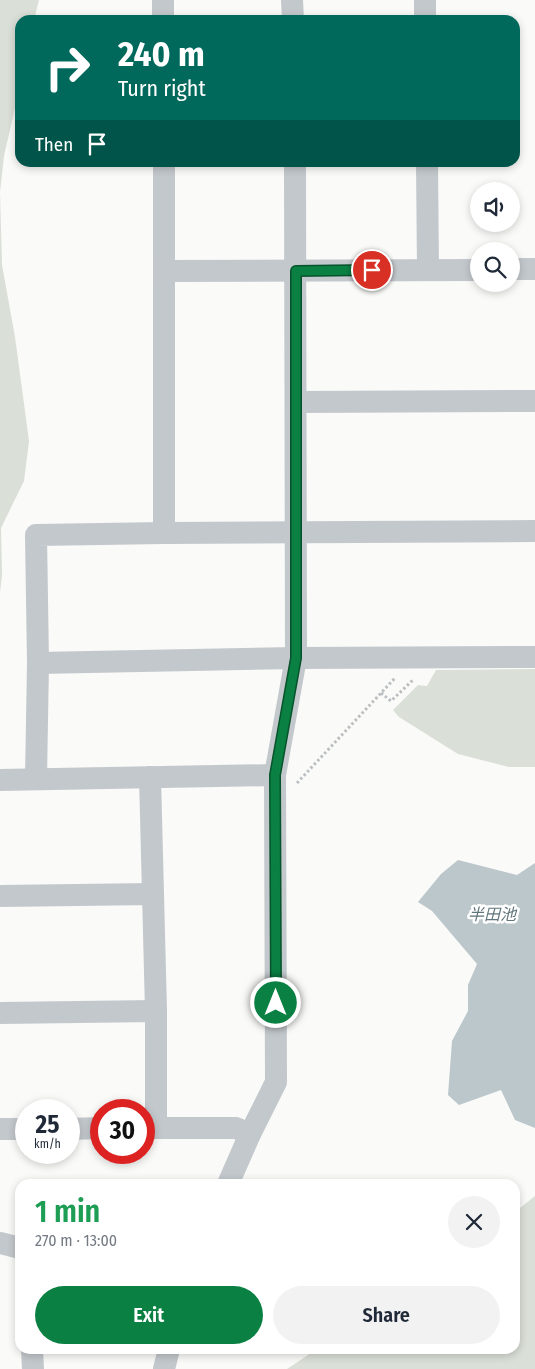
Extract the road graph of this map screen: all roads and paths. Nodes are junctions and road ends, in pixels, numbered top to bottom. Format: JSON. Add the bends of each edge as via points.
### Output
{"nodes":[{"id":1,"x":163,"y":0,"type":"edge"},
{"id":2,"x":292,"y":0,"type":"edge"},
{"id":3,"x":425,"y":0,"type":"edge"},
{"id":4,"x":163,"y":15,"type":"edge"},
{"id":5,"x":293,"y":15,"type":"edge"},
{"id":6,"x":425,"y":15,"type":"edge"},
{"id":7,"x":164,"y":167,"type":"edge"},
{"id":8,"x":294,"y":167,"type":"edge"},
{"id":9,"x":427,"y":167,"type":"edge"},
{"id":10,"x":520,"y":269,"type":"edge"},
{"id":11,"x":535,"y":269,"type":"edge"},
{"id":12,"x":428,"y":270,"type":"junction"},
{"id":13,"x":470,"y":270,"type":"edge"},
{"id":14,"x":164,"y":271,"type":"junction"},
{"id":15,"x":296,"y":271,"type":"junction"},
{"id":16,"x":535,"y":401,"type":"edge"},
{"id":17,"x":296,"y":402,"type":"junction"},
{"id":18,"x":535,"y":531,"type":"edge"},
{"id":19,"x":164,"y":533,"type":"junction"},
{"id":20,"x":296,"y":533,"type":"junction"},
{"id":21,"x":535,"y":657,"type":"edge"},
{"id":22,"x":296,"y":658,"type":"junction"},
{"id":23,"x":38,"y":663,"type":"junction"},
{"id":24,"x":415,"y":667,"type":"junction"},
{"id":25,"x":381,"y":692,"type":"junction"},
{"id":26,"x":275,"y":775,"type":"junction"},
{"id":27,"x":150,"y":777,"type":"junction"},
{"id":28,"x":36,"y":779,"type":"junction"},
{"id":29,"x":0,"y":780,"type":"edge"},
{"id":30,"x":275,"y":806,"type":"junction"},
{"id":31,"x":153,"y":894,"type":"junction"},
{"id":32,"x":0,"y":896,"type":"edge"},
{"id":33,"x":156,"y":1011,"type":"junction"},
{"id":34,"x":0,"y":1013,"type":"edge"},
{"id":35,"x":151,"y":1099,"type":"edge"},
{"id":36,"x":155,"y":1128,"type":"edge"},
{"id":37,"x":0,"y":1129,"type":"edge"},
{"id":38,"x":15,"y":1129,"type":"edge"},
{"id":39,"x":250,"y":1134,"type":"junction"},
{"id":40,"x":230,"y":1179,"type":"edge"},
{"id":41,"x":0,"y":1243,"type":"edge"},
{"id":42,"x":15,"y":1247,"type":"edge"},
{"id":43,"x":32,"y":1354,"type":"edge"},
{"id":44,"x":168,"y":1354,"type":"edge"},
{"id":45,"x":33,"y":1369,"type":"edge"},
{"id":46,"x":164,"y":1369,"type":"edge"}],
"edges":[{"from":1,"to":4,"type":"street"},
{"from":2,"to":5,"type":"street"},
{"from":3,"to":6,"type":"street"},
{"from":7,"to":14,"type":"street"},
{"from":8,"to":15,"type":"street"},
{"from":9,"to":12,"type":"street"},
{"from":10,"to":11,"type":"street"},
{"from":12,"to":13,"type":"street"},
{"from":12,"to":15,"type":"street"},
{"from":14,"to":15,"type":"street"},
{"from":14,"to":19,"type":"street"},
{"from":15,"to":17,"type":"street"},
{"from":16,"to":17,"type":"street"},
{"from":17,"to":20,"type":"street"},
{"from":18,"to":20,"type":"street"},
{"from":19,"to":20,"type":"street"},
{"from":19,"to":23,"type":"street","via":[[36,535]]},
{"from":20,"to":22,"type":"street"},
{"from":21,"to":24,"type":"street"},
{"from":22,"to":23,"type":"street"},
{"from":22,"to":24,"type":"street"},
{"from":22,"to":26,"type":"street"},
{"from":23,"to":28,"type":"street"},
{"from":24,"to":25,"type":"path"},
{"from":24,"to":25,"type":"path","via":[[391,701]]},
{"from":25,"to":30,"type":"path"},
{"from":26,"to":27,"type":"street"},
{"from":26,"to":30,"type":"street"},
{"from":27,"to":28,"type":"street"},
{"from":27,"to":31,"type":"street"},
{"from":28,"to":29,"type":"street"},
{"from":30,"to":39,"type":"street","via":[[276,1082]]},
{"from":31,"to":32,"type":"street"},
{"from":31,"to":33,"type":"street"},
{"from":33,"to":34,"type":"street"},
{"from":33,"to":35,"type":"street"},
{"from":36,"to":39,"type":"street","via":[[236,1128]]},
{"from":37,"to":38,"type":"street"},
{"from":39,"to":40,"type":"street"},
{"from":41,"to":42,"type":"street"},
{"from":43,"to":45,"type":"street"},
{"from":44,"to":46,"type":"street"}]}
